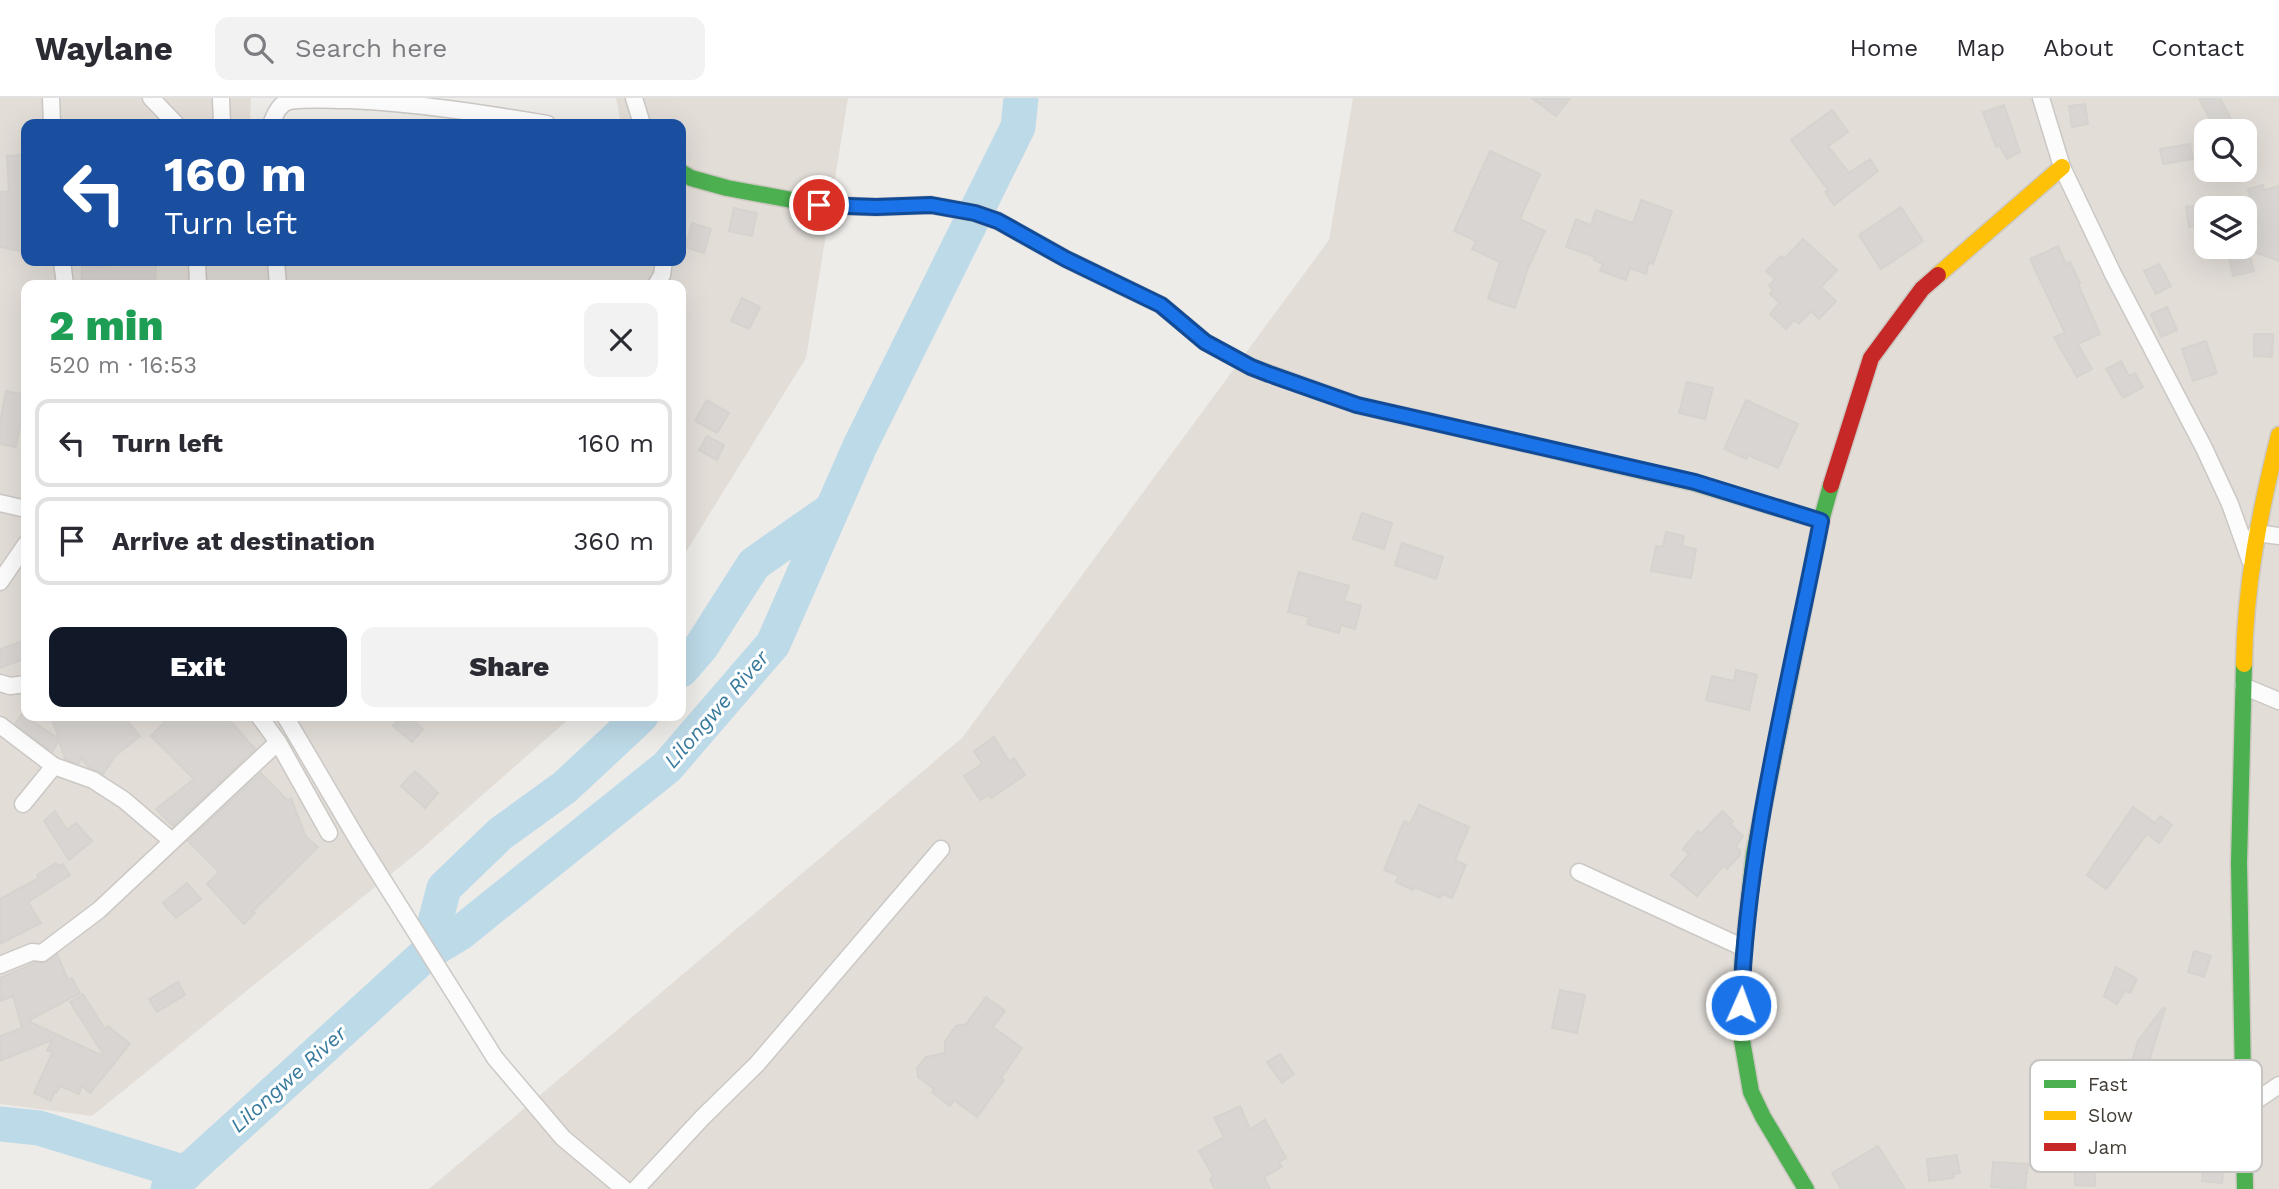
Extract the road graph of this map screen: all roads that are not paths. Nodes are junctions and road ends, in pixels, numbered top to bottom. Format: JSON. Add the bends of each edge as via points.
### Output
{"nodes":[{"id":1,"x":51,"y":98,"type":"edge"},
{"id":2,"x":151,"y":98,"type":"edge"},
{"id":3,"x":221,"y":98,"type":"edge"},
{"id":4,"x":271,"y":98,"type":"edge"},
{"id":5,"x":634,"y":98,"type":"edge"},
{"id":6,"x":2041,"y":98,"type":"edge"},
{"id":7,"x":52,"y":119,"type":"edge"},
{"id":8,"x":172,"y":119,"type":"edge"},
{"id":9,"x":222,"y":119,"type":"edge"},
{"id":10,"x":271,"y":119,"type":"edge"},
{"id":11,"x":273,"y":119,"type":"edge"},
{"id":12,"x":516,"y":119,"type":"edge"},
{"id":13,"x":640,"y":119,"type":"edge"},
{"id":14,"x":2062,"y":167,"type":"junction"},
{"id":15,"x":686,"y":175,"type":"edge"},
{"id":16,"x":2279,"y":436,"type":"edge"},
{"id":17,"x":0,"y":503,"type":"edge"},
{"id":18,"x":21,"y":508,"type":"edge"},
{"id":19,"x":1821,"y":521,"type":"junction"},
{"id":20,"x":2256,"y":534,"type":"junction"},
{"id":21,"x":2279,"y":536,"type":"edge"},
{"id":22,"x":21,"y":551,"type":"edge"},
{"id":23,"x":2251,"y":562,"type":"junction"},
{"id":24,"x":0,"y":582,"type":"edge"},
{"id":25,"x":0,"y":683,"type":"edge"},
{"id":26,"x":21,"y":685,"type":"edge"},
{"id":27,"x":2243,"y":686,"type":"junction"},
{"id":28,"x":2278,"y":702,"type":"edge"},
{"id":29,"x":263,"y":721,"type":"edge"},
{"id":30,"x":288,"y":721,"type":"edge"},
{"id":31,"x":0,"y":725,"type":"edge"},
{"id":32,"x":278,"y":743,"type":"junction"},
{"id":33,"x":54,"y":766,"type":"junction"},
{"id":34,"x":23,"y":804,"type":"dead end"},
{"id":35,"x":329,"y":833,"type":"dead end"},
{"id":36,"x":172,"y":841,"type":"junction"},
{"id":37,"x":941,"y":849,"type":"dead end"},
{"id":38,"x":1579,"y":872,"type":"dead end"},
{"id":39,"x":1744,"y":948,"type":"junction"},
{"id":40,"x":0,"y":965,"type":"edge"},
{"id":41,"x":2243,"y":1060,"type":"edge"},
{"id":42,"x":2279,"y":1085,"type":"edge"},
{"id":43,"x":2262,"y":1097,"type":"edge"},
{"id":44,"x":624,"y":1189,"type":"edge"},
{"id":45,"x":636,"y":1189,"type":"edge"},
{"id":46,"x":1806,"y":1189,"type":"edge"}],
"edges":[{"from":1,"to":7,"type":"street"},
{"from":2,"to":8,"type":"street"},
{"from":3,"to":9,"type":"street"},
{"from":4,"to":10,"type":"street"},
{"from":5,"to":13,"type":"street"},
{"from":6,"to":14,"type":"street"},
{"from":11,"to":12,"type":"street","via":[[288,101],[322,99]]},
{"from":14,"to":19,"type":"street","via":[[1923,289],[1892,327],[1871,358]]},
{"from":14,"to":23,"type":"street","via":[[2204,448]]},
{"from":15,"to":19,"type":"street","via":[[727,188],[819,205],[931,205],[975,213],[1161,305],[1205,342],[1269,374],[1357,405],[1695,482]]},
{"from":16,"to":20,"type":"street"},
{"from":17,"to":18,"type":"street"},
{"from":19,"to":39,"type":"street","via":[[1754,854]]},
{"from":20,"to":21,"type":"street"},
{"from":20,"to":23,"type":"street"},
{"from":22,"to":24,"type":"street"},
{"from":23,"to":27,"type":"street"},
{"from":25,"to":26,"type":"street"},
{"from":27,"to":28,"type":"street"},
{"from":27,"to":41,"type":"street","via":[[2239,863]]},
{"from":29,"to":32,"type":"street"},
{"from":30,"to":44,"type":"street","via":[[495,1058],[563,1138]]},
{"from":31,"to":33,"type":"street"},
{"from":32,"to":35,"type":"street"},
{"from":32,"to":36,"type":"street"},
{"from":33,"to":34,"type":"street"},
{"from":33,"to":36,"type":"street","via":[[93,780]]},
{"from":36,"to":40,"type":"street","via":[[52,947]]},
{"from":37,"to":45,"type":"street","via":[[757,1064]]},
{"from":38,"to":39,"type":"street"},
{"from":39,"to":46,"type":"street","via":[[1740,1029],[1751,1092]]},
{"from":42,"to":43,"type":"street"}]}
